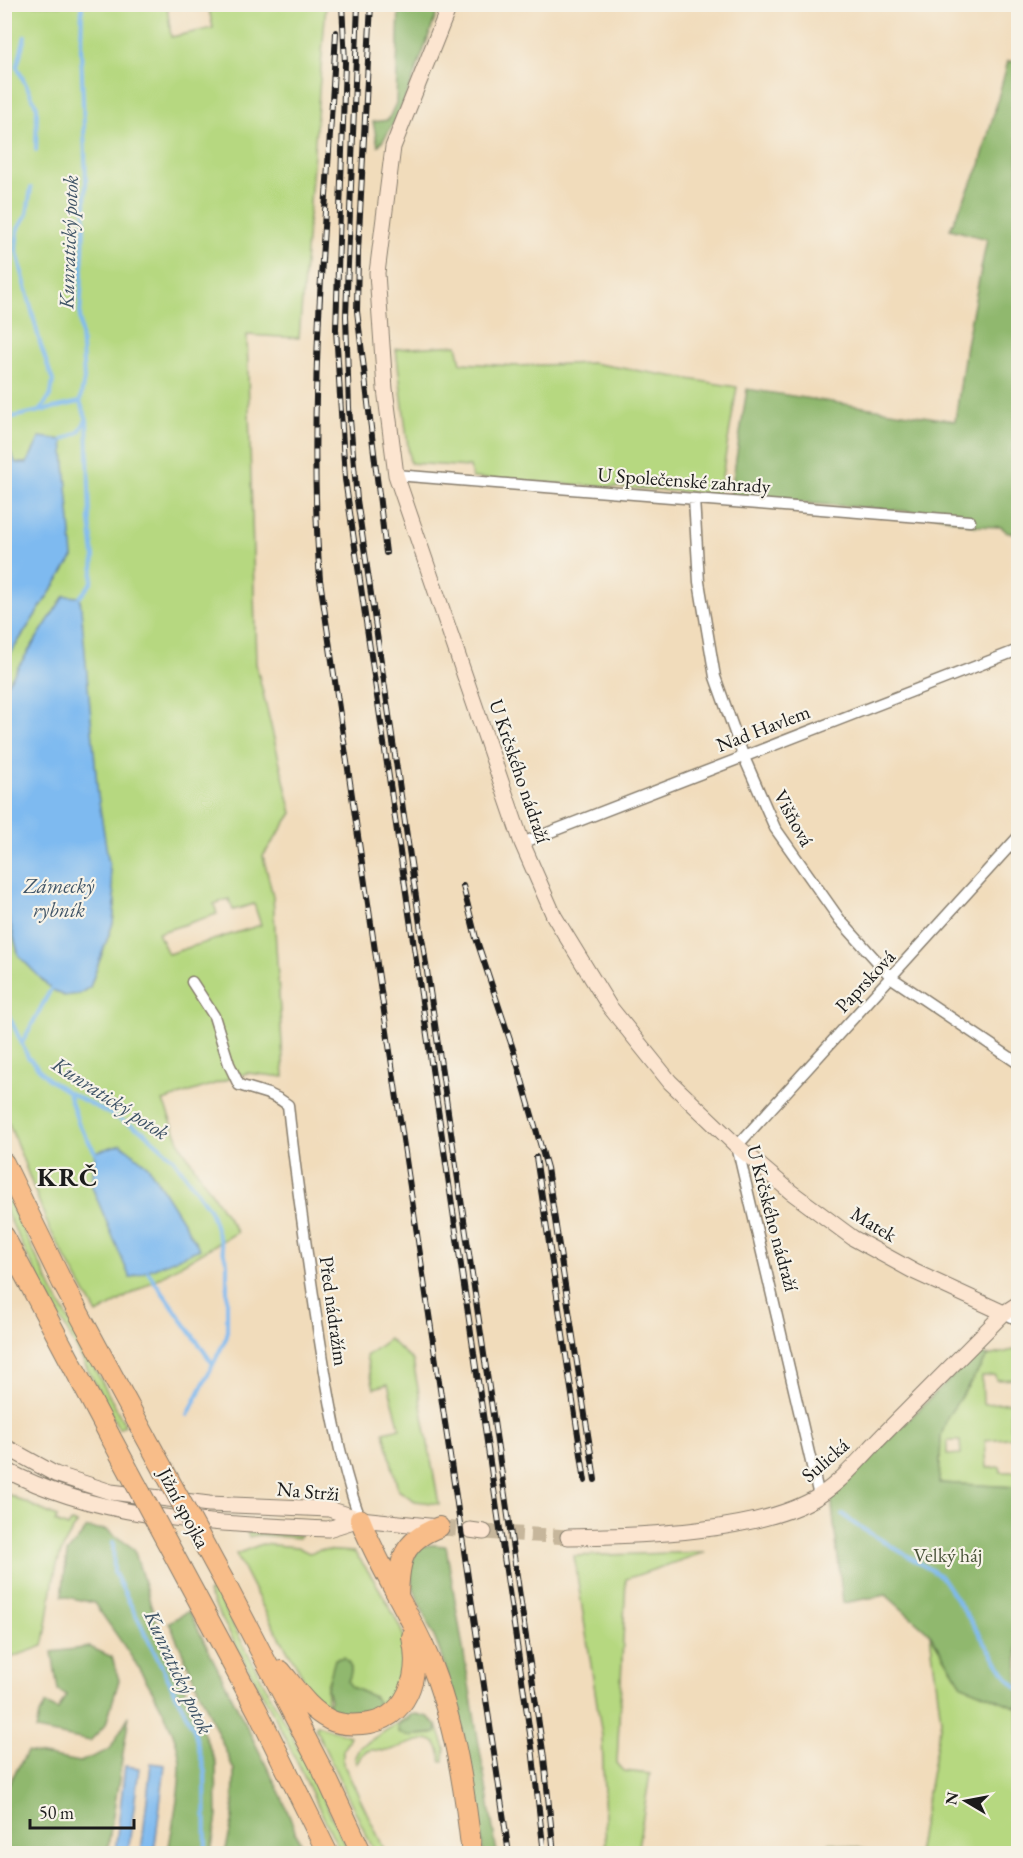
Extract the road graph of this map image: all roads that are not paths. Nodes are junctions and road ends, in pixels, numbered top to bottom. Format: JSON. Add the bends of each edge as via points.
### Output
{"nodes":[{"id":1,"x":450,"y":4,"type":"edge"},
{"id":2,"x":396,"y":475,"type":"junction"},
{"id":3,"x":694,"y":499,"type":"junction"},
{"id":4,"x":970,"y":521,"type":"dead end"},
{"id":5,"x":1018,"y":650,"type":"edge"},
{"id":6,"x":743,"y":755,"type":"junction"},
{"id":7,"x":1018,"y":837,"type":"edge"},
{"id":8,"x":522,"y":843,"type":"junction"},
{"id":9,"x":892,"y":978,"type":"junction"},
{"id":10,"x":192,"y":982,"type":"dead end"},
{"id":11,"x":1018,"y":1063,"type":"edge"},
{"id":12,"x":736,"y":1146,"type":"junction"},
{"id":13,"x":4,"y":1163,"type":"edge"},
{"id":14,"x":4,"y":1236,"type":"edge"},
{"id":15,"x":1018,"y":1304,"type":"edge"},
{"id":16,"x":1004,"y":1313,"type":"junction"},
{"id":17,"x":1018,"y":1320,"type":"edge"},
{"id":18,"x":4,"y":1446,"type":"edge"},
{"id":19,"x":4,"y":1469,"type":"edge"},
{"id":20,"x":819,"y":1496,"type":"junction"},
{"id":21,"x":360,"y":1519,"type":"junction"},
{"id":22,"x":440,"y":1528,"type":"joint"},
{"id":23,"x":568,"y":1537,"type":"tunnel mouth"},
{"id":24,"x":402,"y":1604,"type":"junction"},
{"id":25,"x":257,"y":1642,"type":"junction"},
{"id":26,"x":328,"y":1854,"type":"edge"},
{"id":27,"x":362,"y":1854,"type":"edge"},
{"id":28,"x":472,"y":1854,"type":"edge"}],
"edges":[{"from":1,"to":2,"type":"street","name":"U Krčského nádraží","via":[[393,147],[377,273]]},
{"from":2,"to":3,"type":"street","name":"U Společenské zahrady"},
{"from":2,"to":8,"type":"street","name":"U Krčského nádraží"},
{"from":3,"to":4,"type":"street","name":"U Společenské zahrady"},
{"from":3,"to":6,"type":"street","name":"Višňová","via":[[699,582],[715,677]]},
{"from":5,"to":6,"type":"street","name":"Nad Havlem"},
{"from":6,"to":8,"type":"street","name":"Nad Havlem"},
{"from":6,"to":9,"type":"street","name":"Višňová","via":[[774,828],[840,920]]},
{"from":7,"to":9,"type":"street","name":"Paprsková"},
{"from":8,"to":12,"type":"street","name":"U Krčského nádraží","via":[[554,916],[609,1006],[670,1082]]},
{"from":9,"to":11,"type":"street","name":"Višňová"},
{"from":9,"to":12,"type":"street","name":"Paprsková"},
{"from":10,"to":21,"type":"street","name":"Před nádražím","via":[[214,1016],[239,1085],[274,1094],[288,1105],[328,1398]]},
{"from":12,"to":16,"type":"street","name":"Matek","via":[[853,1238]]},
{"from":12,"to":20,"type":"street","name":"U Krčského nádraží"},
{"from":13,"to":25,"type":"highway","name":"Jižní spojka","bridge":true,"via":[[62,1282]]},
{"from":14,"to":26,"type":"highway","name":"Jižní spojka","bridge":true,"via":[[263,1721]]},
{"from":15,"to":16,"type":"street","name":"Sulická"},
{"from":16,"to":17,"type":"street"},
{"from":16,"to":20,"type":"street","name":"Sulická"},
{"from":18,"to":21,"type":"street","name":"Na Strži","via":[[55,1474],[111,1492],[209,1504],[328,1509]]},
{"from":19,"to":21,"type":"street","name":"Na Strži","via":[[70,1499],[122,1512],[328,1529]]},
{"from":20,"to":23,"type":"street","name":"Sulická","via":[[785,1511],[729,1524]]},
{"from":21,"to":22,"type":"street"},
{"from":21,"to":24,"type":"highway"},
{"from":22,"to":24,"type":"highway","via":[[419,1536],[406,1550],[400,1570]]},
{"from":24,"to":25,"type":"highway","via":[[415,1655],[412,1686],[398,1708],[369,1724],[338,1723],[317,1712]]},
{"from":24,"to":28,"type":"highway","via":[[430,1662],[450,1725],[465,1792]]},
{"from":25,"to":27,"type":"highway","name":"Jižní spojka"}]}
